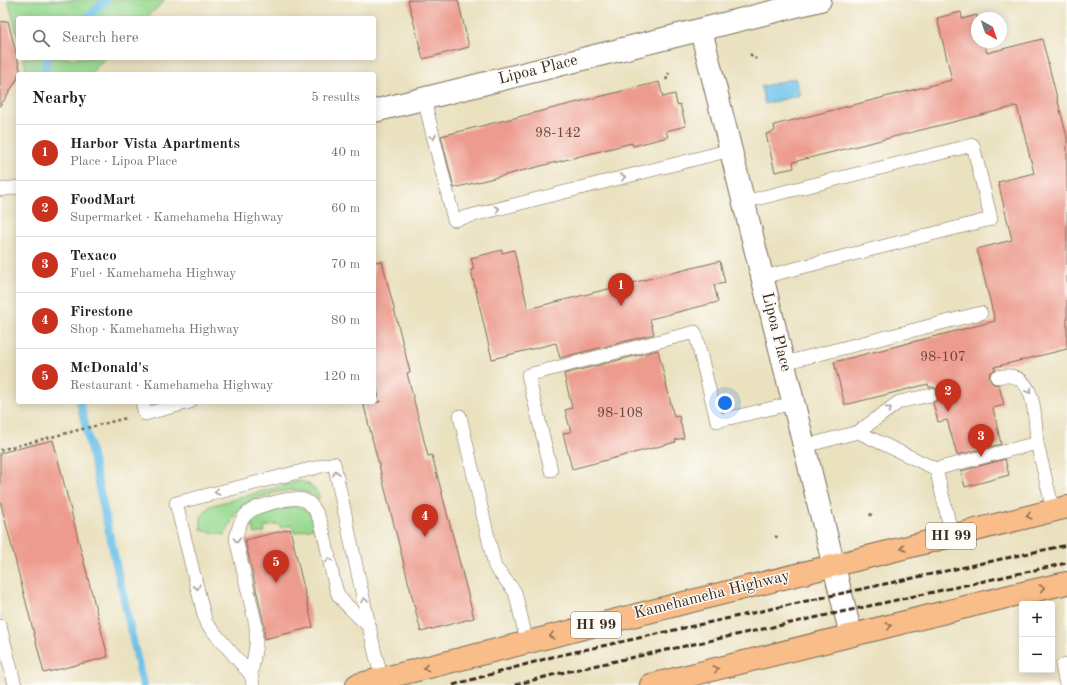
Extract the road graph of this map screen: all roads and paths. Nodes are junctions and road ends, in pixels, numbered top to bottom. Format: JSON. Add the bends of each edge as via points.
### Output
{"nodes":[{"id":1,"x":820,"y":0,"type":"edge"},
{"id":2,"x":701,"y":30,"type":"junction"},
{"id":3,"x":750,"y":54,"type":"dead end"},
{"id":4,"x":756,"y":58,"type":"dead end"},
{"id":5,"x":669,"y":73,"type":"dead end"},
{"id":6,"x":666,"y":80,"type":"dead end"},
{"id":7,"x":424,"y":99,"type":"junction"},
{"id":8,"x":376,"y":111,"type":"edge"},
{"id":9,"x":731,"y":150,"type":"junction"},
{"id":10,"x":744,"y":202,"type":"junction"},
{"id":11,"x":763,"y":277,"type":"junction"},
{"id":12,"x":981,"y":313,"type":"dead end"},
{"id":13,"x":784,"y":363,"type":"junction"},
{"id":14,"x":997,"y":377,"type":"dead end"},
{"id":15,"x":931,"y":394,"type":"dead end"},
{"id":16,"x":794,"y":402,"type":"junction"},
{"id":17,"x":142,"y":404,"type":"edge"},
{"id":18,"x":182,"y":404,"type":"edge"},
{"id":19,"x":460,"y":416,"type":"dead end"},
{"id":20,"x":129,"y":417,"type":"dead end"},
{"id":21,"x":858,"y":432,"type":"junction"},
{"id":22,"x":1037,"y":443,"type":"junction"},
{"id":23,"x":805,"y":446,"type":"junction"},
{"id":24,"x":0,"y":450,"type":"edge"},
{"id":25,"x":936,"y":469,"type":"junction"},
{"id":26,"x":551,"y":470,"type":"dead end"},
{"id":27,"x":1060,"y":508,"type":"edge"},
{"id":28,"x":872,"y":512,"type":"dead end"},
{"id":29,"x":870,"y":516,"type":"dead end"},
{"id":30,"x":952,"y":535,"type":"junction"},
{"id":31,"x":776,"y":536,"type":"dead end"},
{"id":32,"x":780,"y":539,"type":"dead end"},
{"id":33,"x":834,"y":565,"type":"junction"},
{"id":34,"x":1067,"y":583,"type":"edge"},
{"id":35,"x":0,"y":626,"type":"edge"},
{"id":36,"x":370,"y":627,"type":"junction"},
{"id":37,"x":851,"y":635,"type":"junction"},
{"id":38,"x":527,"y":642,"type":"junction"},
{"id":39,"x":1064,"y":665,"type":"edge"},
{"id":40,"x":382,"y":678,"type":"junction"},
{"id":41,"x":252,"y":680,"type":"edge"},
{"id":42,"x":15,"y":685,"type":"edge"},
{"id":43,"x":357,"y":685,"type":"edge"},
{"id":44,"x":651,"y":685,"type":"edge"},
{"id":45,"x":1066,"y":685,"type":"edge"}],
"edges":[{"from":1,"to":2,"type":"street","name":"Lipoa Place"},
{"from":2,"to":7,"type":"street","name":"Lipoa Place"},
{"from":2,"to":9,"type":"street","name":"Lipoa Place"},
{"from":3,"to":4,"type":"path"},
{"from":5,"to":6,"type":"path"},
{"from":7,"to":8,"type":"street","name":"Lipoa Place"},
{"from":7,"to":9,"type":"lane","one_way":true,"via":[[454,220]]},
{"from":9,"to":10,"type":"street","name":"Lipoa Place"},
{"from":10,"to":11,"type":"street","name":"Lipoa Place"},
{"from":10,"to":11,"type":"lane","via":[[973,145],[975,152],[991,219]]},
{"from":11,"to":13,"type":"street","name":"Lipoa Place"},
{"from":12,"to":13,"type":"lane"},
{"from":13,"to":16,"type":"street","name":"Lipoa Place"},
{"from":14,"to":22,"type":"lane","one_way":true,"via":[[1012,376],[1028,388],[1033,398]]},
{"from":21,"to":15,"type":"lane","one_way":true,"via":[[899,402]]},
{"from":16,"to":23,"type":"street","name":"Lipoa Place"},
{"from":16,"to":26,"type":"lane","via":[[717,421],[695,332],[528,375]]},
{"from":17,"to":18,"type":"lane","via":[[145,414]]},
{"from":19,"to":38,"type":"lane","via":[[495,567],[515,592]]},
{"from":20,"to":24,"type":"path"},
{"from":21,"to":23,"type":"lane"},
{"from":21,"to":25,"type":"lane"},
{"from":22,"to":25,"type":"lane"},
{"from":22,"to":27,"type":"lane"},
{"from":23,"to":33,"type":"street","name":"Lipoa Place"},
{"from":25,"to":30,"type":"lane"},
{"from":27,"to":30,"type":"main road","name":"Kamehameha Highway","number":"HI 99","one_way":true},
{"from":28,"to":29,"type":"path"},
{"from":30,"to":33,"type":"main road","name":"Kamehameha Highway","number":"HI 99","one_way":true},
{"from":31,"to":32,"type":"path"},
{"from":33,"to":37,"type":"street","name":"Lipoa Place"},
{"from":33,"to":38,"type":"main road","name":"Kamehameha Highway","number":"HI 99","one_way":true},
{"from":37,"to":34,"type":"main road","one_way":true},
{"from":35,"to":42,"type":"lane"},
{"from":36,"to":40,"type":"lane"},
{"from":36,"to":41,"type":"lane","one_way":true,"via":[[338,595],[315,508],[310,503],[296,499],[258,507],[242,518],[236,539],[256,626]]},
{"from":36,"to":41,"type":"lane","one_way":true,"via":[[334,463],[176,503],[206,623]]},
{"from":44,"to":37,"type":"main road","one_way":true},
{"from":38,"to":40,"type":"main road","name":"Kamehameha Highway","number":"HI 99","one_way":true},
{"from":39,"to":45,"type":"lane"},
{"from":40,"to":43,"type":"main road","name":"Kamehameha Highway","number":"HI 99"}]}
